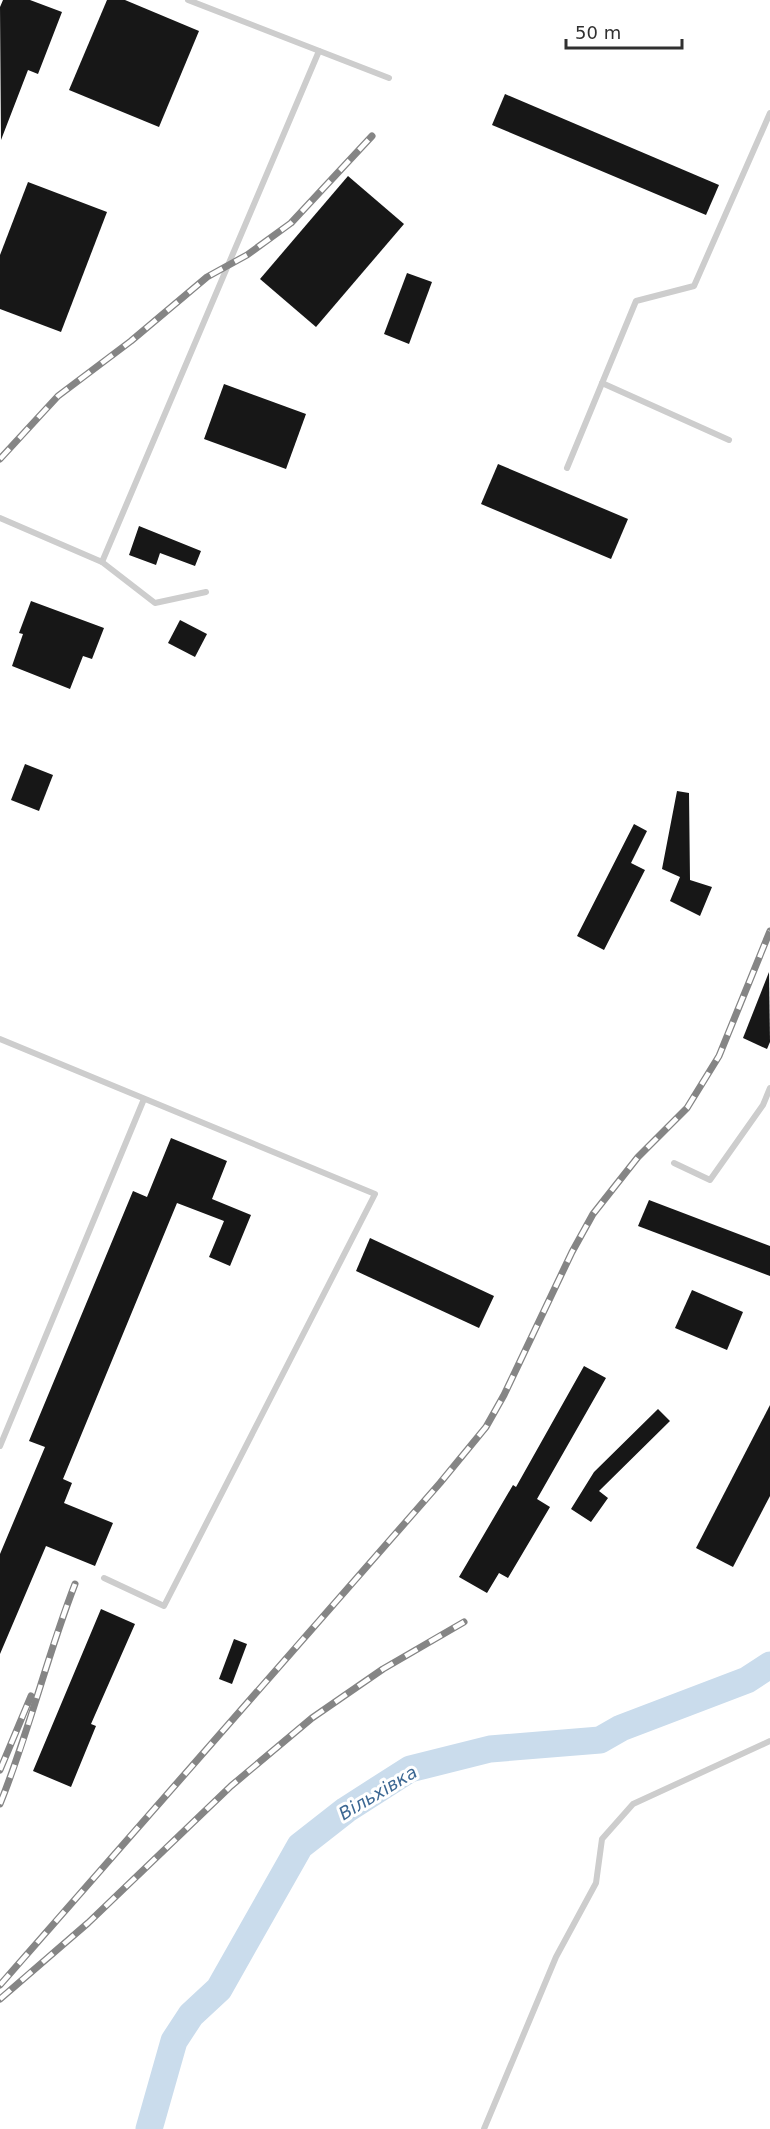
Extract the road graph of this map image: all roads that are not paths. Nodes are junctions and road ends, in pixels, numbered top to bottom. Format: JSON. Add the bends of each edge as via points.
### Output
{"nodes":[{"id":1,"x":188,"y":0,"type":"edge"},
{"id":2,"x":319,"y":51,"type":"junction"},
{"id":3,"x":389,"y":78,"type":"dead end"},
{"id":4,"x":770,"y":113,"type":"edge"},
{"id":5,"x":602,"y":383,"type":"junction"},
{"id":6,"x":729,"y":440,"type":"dead end"},
{"id":7,"x":567,"y":468,"type":"dead end"},
{"id":8,"x":0,"y":518,"type":"edge"},
{"id":9,"x":102,"y":562,"type":"junction"},
{"id":10,"x":206,"y":592,"type":"dead end"},
{"id":11,"x":1,"y":1042,"type":"edge"},
{"id":12,"x":770,"y":1088,"type":"edge"},
{"id":13,"x":144,"y":1099,"type":"junction"},
{"id":14,"x":674,"y":1163,"type":"dead end"},
{"id":15,"x":0,"y":1446,"type":"edge"},
{"id":16,"x":104,"y":1578,"type":"dead end"},
{"id":17,"x":770,"y":1741,"type":"edge"},
{"id":18,"x":484,"y":2129,"type":"edge"}],
"edges":[{"from":1,"to":2,"type":"lane"},
{"from":2,"to":3,"type":"lane"},
{"from":2,"to":9,"type":"lane"},
{"from":4,"to":5,"type":"lane","via":[[694,286],[636,301]]},
{"from":5,"to":6,"type":"lane"},
{"from":5,"to":7,"type":"lane"},
{"from":8,"to":9,"type":"lane"},
{"from":9,"to":10,"type":"lane","via":[[155,603]]},
{"from":11,"to":13,"type":"lane"},
{"from":12,"to":14,"type":"lane","via":[[763,1105],[710,1180]]},
{"from":13,"to":15,"type":"lane"},
{"from":13,"to":16,"type":"lane","via":[[375,1194],[164,1606]]},
{"from":17,"to":18,"type":"lane","via":[[633,1804],[602,1839],[596,1883],[556,1957]]}]}
